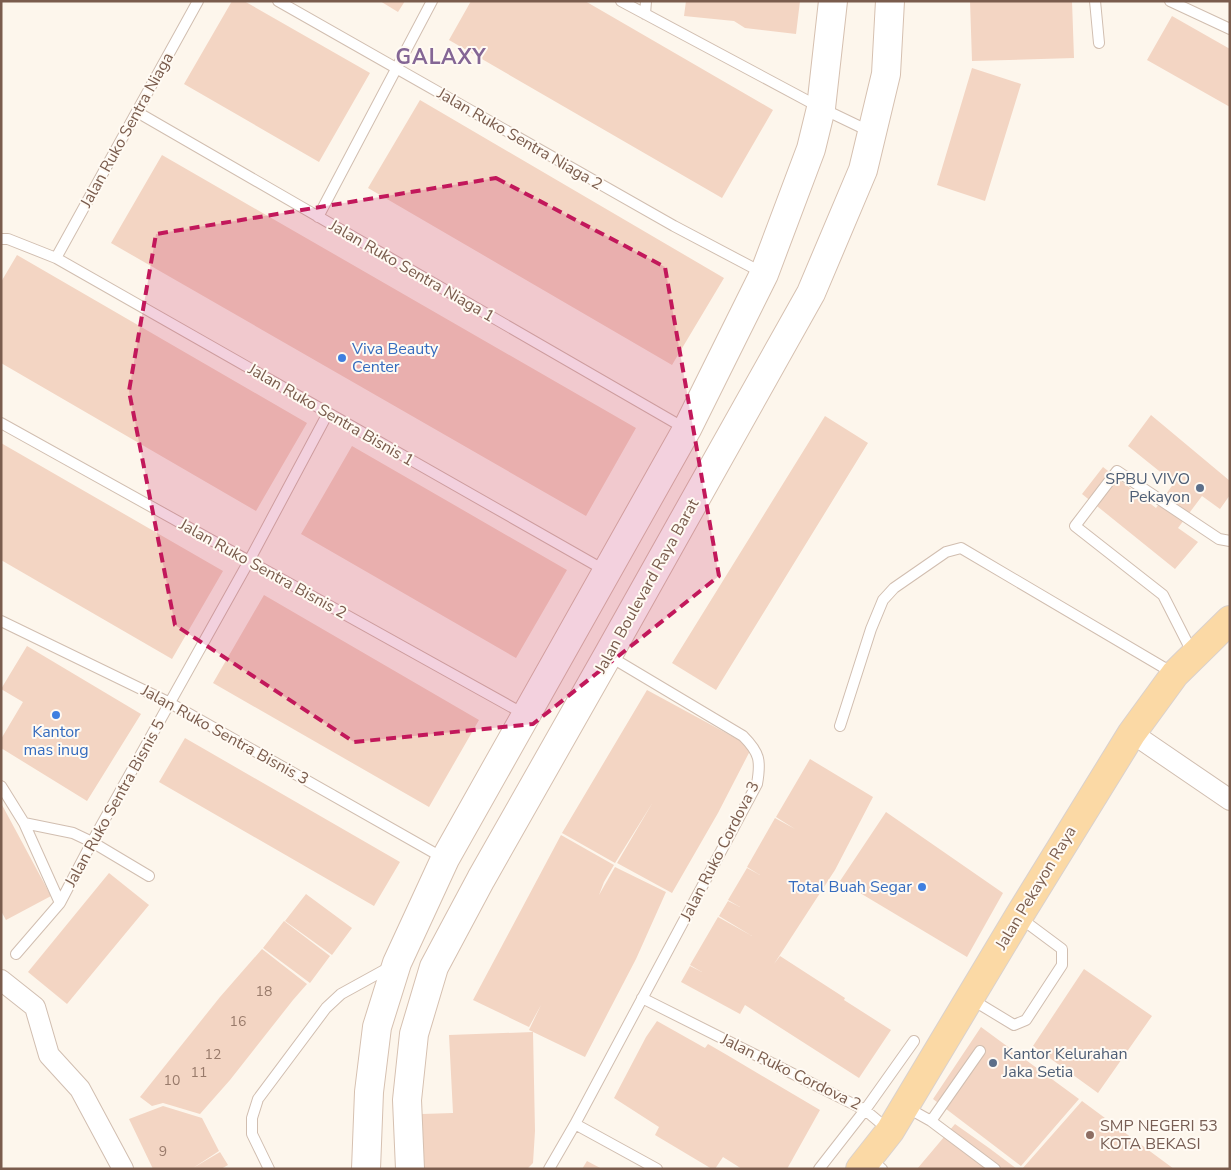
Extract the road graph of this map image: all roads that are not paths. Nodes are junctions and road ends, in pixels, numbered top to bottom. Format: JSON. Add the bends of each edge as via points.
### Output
{"nodes":[{"id":1,"x":198,"y":1,"type":"edge"},
{"id":2,"x":278,"y":1,"type":"edge"},
{"id":3,"x":432,"y":1,"type":"edge"},
{"id":4,"x":621,"y":1,"type":"edge"},
{"id":5,"x":646,"y":1,"type":"edge"},
{"id":6,"x":833,"y":1,"type":"edge"},
{"id":7,"x":890,"y":1,"type":"edge"},
{"id":8,"x":1095,"y":1,"type":"edge"},
{"id":9,"x":1170,"y":1,"type":"edge"},
{"id":10,"x":645,"y":14,"type":"junction"},
{"id":11,"x":1230,"y":29,"type":"edge"},
{"id":12,"x":1099,"y":43,"type":"dead end"},
{"id":13,"x":396,"y":68,"type":"junction"},
{"id":14,"x":821,"y":108,"type":"junction"},
{"id":15,"x":137,"y":112,"type":"junction"},
{"id":16,"x":871,"y":132,"type":"junction"},
{"id":17,"x":318,"y":217,"type":"junction"},
{"id":18,"x":1,"y":239,"type":"edge"},
{"id":19,"x":56,"y":258,"type":"junction"},
{"id":20,"x":764,"y":274,"type":"junction"},
{"id":21,"x":328,"y":413,"type":"junction"},
{"id":22,"x":1,"y":423,"type":"edge"},
{"id":23,"x":687,"y":429,"type":"junction"},
{"id":24,"x":1230,"y":541,"type":"edge"},
{"id":25,"x":249,"y":561,"type":"junction"},
{"id":26,"x":606,"y":571,"type":"junction"},
{"id":27,"x":1230,"y":620,"type":"edge"},
{"id":28,"x":1,"y":621,"type":"edge"},
{"id":29,"x":608,"y":655,"type":"junction"},
{"id":30,"x":1184,"y":664,"type":"junction"},
{"id":31,"x":170,"y":703,"type":"junction"},
{"id":32,"x":526,"y":715,"type":"junction"},
{"id":33,"x":840,"y":726,"type":"dead end"},
{"id":34,"x":1132,"y":733,"type":"junction"},
{"id":35,"x":1,"y":786,"type":"edge"},
{"id":36,"x":1230,"y":800,"type":"edge"},
{"id":37,"x":24,"y":823,"type":"junction"},
{"id":38,"x":92,"y":842,"type":"junction"},
{"id":39,"x":444,"y":859,"type":"junction"},
{"id":40,"x":149,"y":876,"type":"dead end"},
{"id":41,"x":481,"y":880,"type":"junction"},
{"id":42,"x":60,"y":903,"type":"junction"},
{"id":43,"x":1019,"y":916,"type":"junction"},
{"id":44,"x":16,"y":954,"type":"dead end"},
{"id":45,"x":397,"y":963,"type":"junction"},
{"id":46,"x":1,"y":980,"type":"edge"},
{"id":47,"x":642,"y":998,"type":"junction"},
{"id":48,"x":970,"y":999,"type":"junction"},
{"id":49,"x":914,"y":1041,"type":"dead end"},
{"id":50,"x":980,"y":1051,"type":"dead end"},
{"id":51,"x":905,"y":1106,"type":"junction"},
{"id":52,"x":865,"y":1110,"type":"junction"},
{"id":53,"x":931,"y":1121,"type":"junction"},
{"id":54,"x":575,"y":1124,"type":"junction"},
{"id":55,"x":890,"y":1131,"type":"junction"},
{"id":56,"x":870,"y":1165,"type":"edge"},
{"id":57,"x":362,"y":1167,"type":"edge"},
{"id":58,"x":124,"y":1169,"type":"edge"},
{"id":59,"x":269,"y":1169,"type":"edge"},
{"id":60,"x":410,"y":1169,"type":"edge"},
{"id":61,"x":549,"y":1169,"type":"edge"},
{"id":62,"x":657,"y":1169,"type":"edge"},
{"id":63,"x":819,"y":1169,"type":"edge"},
{"id":64,"x":995,"y":1169,"type":"edge"}],
"edges":[{"from":1,"to":15,"type":"lane","name":"Jalan Ruko Sentra Niaga"},
{"from":2,"to":13,"type":"lane","name":"Jalan Ruko Sentra Niaga 2"},
{"from":3,"to":13,"type":"lane"},
{"from":4,"to":10,"type":"lane"},
{"from":5,"to":10,"type":"lane"},
{"from":6,"to":14,"type":"main road"},
{"from":7,"to":16,"type":"main road","name":"Jalan Boulevard Raya Barat","via":[[886,74]]},
{"from":8,"to":12,"type":"lane"},
{"from":9,"to":11,"type":"lane"},
{"from":10,"to":14,"type":"lane"},
{"from":13,"to":17,"type":"lane"},
{"from":13,"to":20,"type":"lane","name":"Jalan Ruko Sentra Niaga 2"},
{"from":14,"to":16,"type":"lane"},
{"from":14,"to":20,"type":"main road","via":[[811,148]]},
{"from":15,"to":17,"type":"lane","name":"Jalan Ruko Sentra Niaga 1"},
{"from":15,"to":19,"type":"lane","name":"Jalan Ruko Sentra Niaga"},
{"from":16,"to":29,"type":"main road","name":"Jalan Boulevard Raya Barat","via":[[863,170],[811,292]]},
{"from":17,"to":23,"type":"lane","name":"Jalan Ruko Sentra Niaga 1"},
{"from":18,"to":19,"type":"lane","name":"Jalan Ruko Sentra Bisnis 1"},
{"from":19,"to":21,"type":"lane","name":"Jalan Ruko Sentra Bisnis 1"},
{"from":20,"to":23,"type":"main road"},
{"from":21,"to":25,"type":"lane","name":"Jalan Ruko Sentra Bisnis 5"},
{"from":21,"to":26,"type":"lane","name":"Jalan Ruko Sentra Bisnis 1"},
{"from":22,"to":25,"type":"lane","name":"Jalan Ruko Sentra Bisnis 2"},
{"from":23,"to":26,"type":"main road"},
{"from":24,"to":30,"type":"lane","via":[[1219,539],[1117,471],[1075,526],[1163,595]]},
{"from":25,"to":31,"type":"lane","name":"Jalan Ruko Sentra Bisnis 5"},
{"from":25,"to":32,"type":"lane","name":"Jalan Ruko Sentra Bisnis 2"},
{"from":26,"to":32,"type":"main road"},
{"from":27,"to":30,"type":"main road","name":"Jalan Pekayon Raya"},
{"from":28,"to":31,"type":"lane","name":"Jalan Ruko Sentra Bisnis 3"},
{"from":29,"to":41,"type":"main road","name":"Jalan Boulevard Raya Barat"},
{"from":29,"to":47,"type":"lane","name":"Jalan Ruko Cordova 3","via":[[743,736],[754,747],[759,760],[757,784]]},
{"from":30,"to":33,"type":"lane","via":[[960,548],[946,552],[894,588],[883,600]]},
{"from":30,"to":34,"type":"main road","name":"Jalan Pekayon Raya"},
{"from":31,"to":38,"type":"lane","name":"Jalan Ruko Sentra Bisnis 5"},
{"from":31,"to":39,"type":"lane","name":"Jalan Ruko Sentra Bisnis 3"},
{"from":32,"to":39,"type":"main road"},
{"from":34,"to":36,"type":"street"},
{"from":34,"to":43,"type":"main road","name":"Jalan Pekayon Raya"},
{"from":35,"to":37,"type":"lane","name":"Jalan Ruko Sentra Bisnis 5"},
{"from":37,"to":38,"type":"lane","via":[[73,833]]},
{"from":37,"to":42,"type":"lane","name":"Jalan Ruko Sentra Bisnis 5"},
{"from":38,"to":40,"type":"lane"},
{"from":38,"to":42,"type":"lane","name":"Jalan Ruko Sentra Bisnis 5"},
{"from":39,"to":41,"type":"main road"},
{"from":39,"to":45,"type":"main road"},
{"from":41,"to":60,"type":"main road","name":"Jalan Boulevard Raya Barat","via":[[434,967],[414,1034],[407,1100]]},
{"from":42,"to":44,"type":"lane","name":"Jalan Ruko Sentra Bisnis 5"},
{"from":43,"to":48,"type":"main road","name":"Jalan Pekayon Raya"},
{"from":43,"to":48,"type":"lane","via":[[1062,949],[1062,965],[1026,1020],[1014,1024]]},
{"from":45,"to":57,"type":"main road","via":[[377,1028]]},
{"from":45,"to":59,"type":"lane","via":[[341,994],[326,1008],[258,1099],[252,1118],[252,1134]]},
{"from":46,"to":58,"type":"street","via":[[35,1008],[49,1055],[80,1089]]},
{"from":47,"to":52,"type":"lane","name":"Jalan Ruko Cordova 2"},
{"from":47,"to":54,"type":"lane","name":"Jalan Ruko Cordova 3"},
{"from":48,"to":51,"type":"main road","name":"Jalan Pekayon Raya"},
{"from":49,"to":52,"type":"lane","name":"Jalan Ruko Cordova 2"},
{"from":50,"to":53,"type":"lane"},
{"from":51,"to":53,"type":"lane"},
{"from":51,"to":55,"type":"main road","name":"Jalan Pekayon Raya"},
{"from":52,"to":55,"type":"lane"},
{"from":52,"to":63,"type":"lane"},
{"from":53,"to":64,"type":"lane"},
{"from":54,"to":61,"type":"lane","name":"Jalan Ruko Cordova 3"},
{"from":54,"to":62,"type":"lane"},
{"from":55,"to":56,"type":"main road","name":"Jalan Pekayon Raya"}]}
